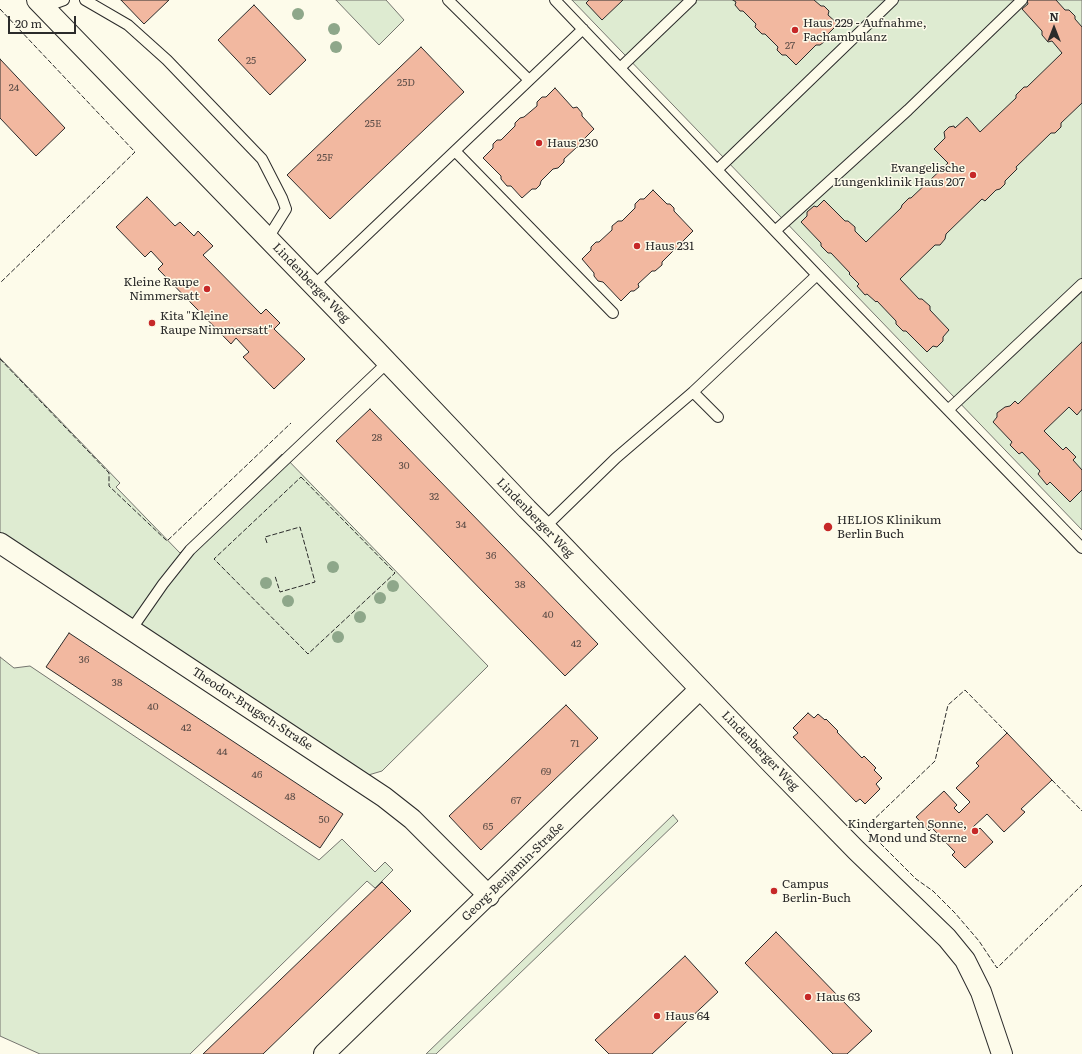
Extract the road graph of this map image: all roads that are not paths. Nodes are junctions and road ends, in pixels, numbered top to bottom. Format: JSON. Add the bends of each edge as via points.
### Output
{"nodes":[{"id":1,"x":64,"y":0,"type":"edge"},
{"id":2,"x":85,"y":0,"type":"edge"},
{"id":3,"x":448,"y":0,"type":"edge"},
{"id":4,"x":556,"y":0,"type":"edge"},
{"id":5,"x":692,"y":0,"type":"edge"},
{"id":6,"x":893,"y":0,"type":"edge"},
{"id":7,"x":1022,"y":0,"type":"edge"},
{"id":8,"x":41,"y":4,"type":"edge"},
{"id":9,"x":583,"y":29,"type":"junction"},
{"id":10,"x":620,"y":68,"type":"junction"},
{"id":11,"x":529,"y":80,"type":"junction"},
{"id":12,"x":455,"y":151,"type":"junction"},
{"id":13,"x":717,"y":170,"type":"junction"},
{"id":14,"x":775,"y":231,"type":"junction"},
{"id":15,"x":268,"y":238,"type":"junction"},
{"id":16,"x":817,"y":275,"type":"junction"},
{"id":17,"x":1082,"y":284,"type":"edge"},
{"id":18,"x":313,"y":286,"type":"junction"},
{"id":19,"x":613,"y":313,"type":"dead end"},
{"id":20,"x":387,"y":362,"type":"junction"},
{"id":21,"x":693,"y":392,"type":"junction"},
{"id":22,"x":948,"y":410,"type":"junction"},
{"id":23,"x":718,"y":417,"type":"dead end"},
{"id":24,"x":545,"y":527,"type":"junction"},
{"id":25,"x":0,"y":543,"type":"edge"},
{"id":26,"x":1082,"y":548,"type":"edge"},
{"id":27,"x":131,"y":630,"type":"junction"},
{"id":28,"x":700,"y":689,"type":"junction"},
{"id":29,"x":489,"y":896,"type":"junction"},
{"id":30,"x":324,"y":1054,"type":"edge"},
{"id":31,"x":1002,"y":1054,"type":"edge"}],
"edges":[{"from":1,"to":8,"type":"lane"},
{"from":2,"to":15,"type":"lane","via":[[128,25],[167,60],[262,159],[286,209]]},
{"from":3,"to":11,"type":"lane"},
{"from":4,"to":9,"type":"lane"},
{"from":5,"to":10,"type":"lane"},
{"from":6,"to":13,"type":"lane"},
{"from":7,"to":14,"type":"lane","via":[[908,110]]},
{"from":8,"to":15,"type":"street","name":"Lindenberger Weg"},
{"from":9,"to":10,"type":"lane"},
{"from":9,"to":11,"type":"lane"},
{"from":10,"to":13,"type":"lane"},
{"from":11,"to":12,"type":"lane"},
{"from":12,"to":18,"type":"lane"},
{"from":12,"to":19,"type":"lane"},
{"from":13,"to":14,"type":"lane"},
{"from":14,"to":16,"type":"lane"},
{"from":15,"to":18,"type":"street","name":"Lindenberger Weg"},
{"from":16,"to":21,"type":"lane"},
{"from":16,"to":22,"type":"lane"},
{"from":17,"to":22,"type":"lane"},
{"from":18,"to":20,"type":"street","name":"Lindenberger Weg"},
{"from":20,"to":24,"type":"street","name":"Lindenberger Weg"},
{"from":20,"to":27,"type":"lane","via":[[190,550]]},
{"from":21,"to":23,"type":"lane"},
{"from":21,"to":24,"type":"lane","via":[[616,458]]},
{"from":22,"to":26,"type":"lane"},
{"from":24,"to":28,"type":"street","name":"Lindenberger Weg"},
{"from":25,"to":27,"type":"street","name":"Theodor-Brugsch-Straße"},
{"from":27,"to":29,"type":"street","name":"Theodor-Brugsch-Straße","via":[[384,797],[412,819]]},
{"from":28,"to":29,"type":"street","name":"Georg-Benjamin-Straße"},
{"from":28,"to":31,"type":"street","name":"Lindenberger Weg","via":[[965,960],[981,992]]},
{"from":29,"to":30,"type":"street","name":"Georg-Benjamin-Straße"}]}
